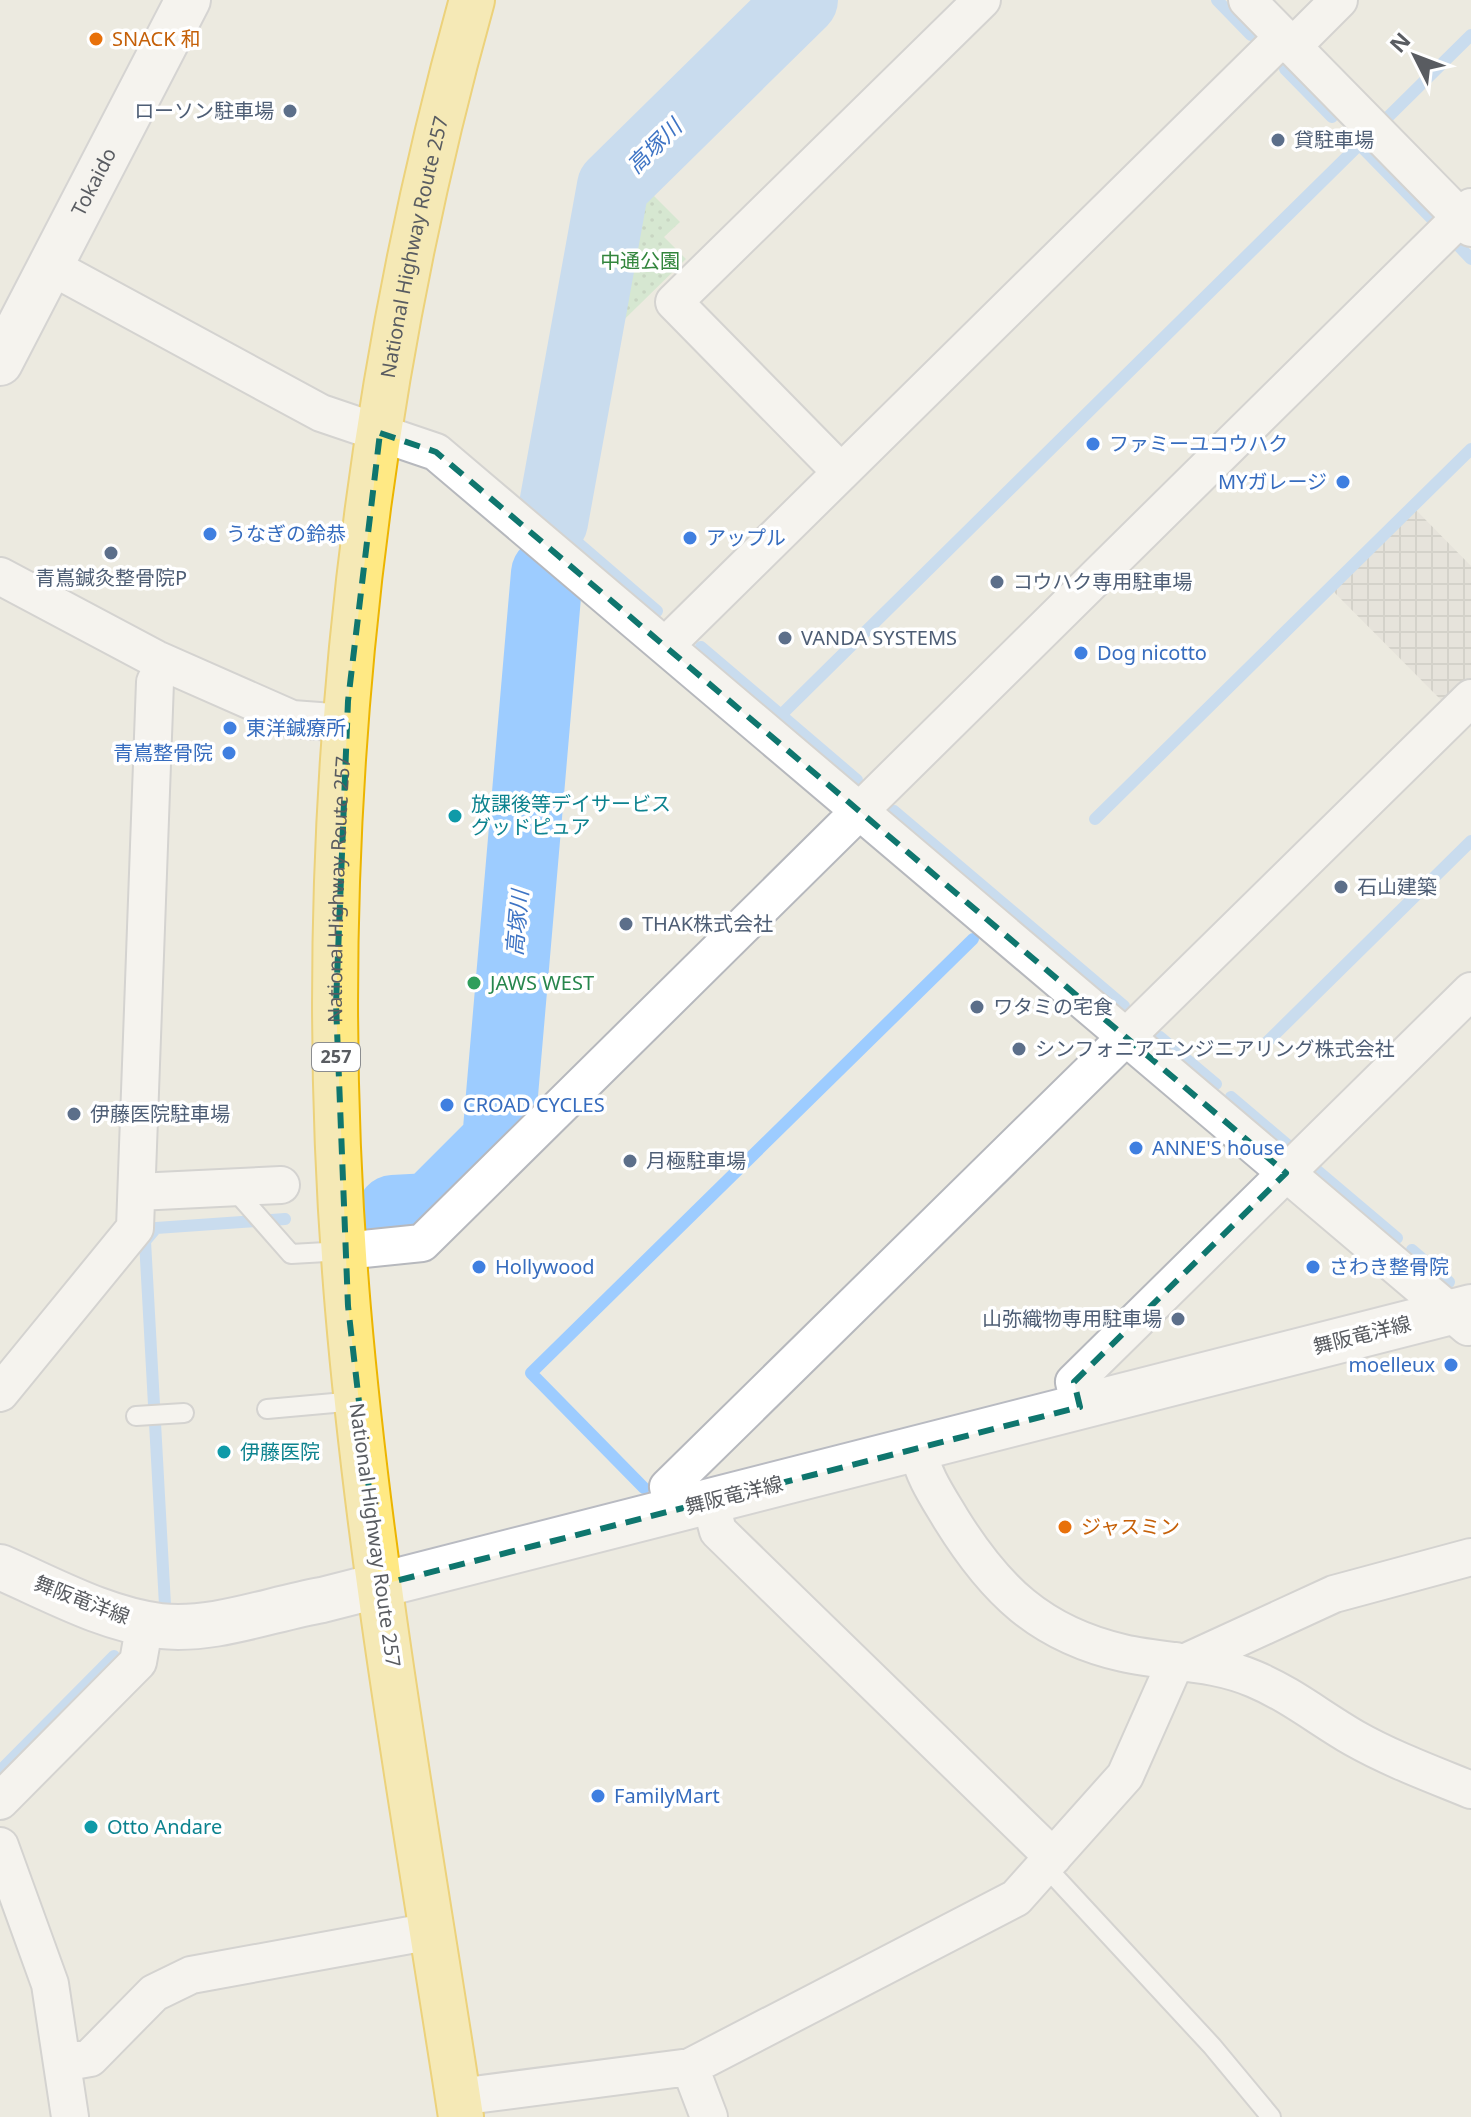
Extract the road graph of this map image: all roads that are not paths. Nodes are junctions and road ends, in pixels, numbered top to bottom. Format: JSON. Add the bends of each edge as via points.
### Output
{"nodes":[{"id":1,"x":188,"y":0,"type":"edge"},
{"id":2,"x":472,"y":0,"type":"edge"},
{"id":3,"x":982,"y":0,"type":"edge"},
{"id":4,"x":1247,"y":0,"type":"edge"},
{"id":5,"x":1339,"y":0,"type":"edge"},
{"id":6,"x":1288,"y":42,"type":"junction"},
{"id":7,"x":1468,"y":218,"type":"edge"},
{"id":8,"x":50,"y":266,"type":"junction"},
{"id":9,"x":3,"y":350,"type":"edge"},
{"id":10,"x":380,"y":433,"type":"junction"},
{"id":11,"x":841,"y":472,"type":"junction"},
{"id":12,"x":0,"y":576,"type":"edge"},
{"id":13,"x":665,"y":646,"type":"junction"},
{"id":14,"x":164,"y":663,"type":"junction"},
{"id":15,"x":1471,"y":698,"type":"edge"},
{"id":16,"x":346,"y":723,"type":"junction"},
{"id":17,"x":859,"y":811,"type":"junction"},
{"id":18,"x":1471,"y":991,"type":"edge"},
{"id":19,"x":1126,"y":1037,"type":"junction"},
{"id":20,"x":1286,"y":1173,"type":"junction"},
{"id":21,"x":281,"y":1185,"type":"dead end"},
{"id":22,"x":137,"y":1192,"type":"junction"},
{"id":23,"x":242,"y":1198,"type":"junction"},
{"id":24,"x":344,"y":1251,"type":"junction"},
{"id":25,"x":1464,"y":1316,"type":"edge"},
{"id":26,"x":0,"y":1393,"type":"edge"},
{"id":27,"x":356,"y":1401,"type":"junction"},
{"id":28,"x":1080,"y":1407,"type":"junction"},
{"id":29,"x":267,"y":1409,"type":"dead end"},
{"id":30,"x":178,"y":1414,"type":"dead end"},
{"id":31,"x":136,"y":1416,"type":"dead end"},
{"id":32,"x":917,"y":1448,"type":"junction"},
{"id":33,"x":692,"y":1506,"type":"junction"},
{"id":34,"x":1471,"y":1557,"type":"edge"},
{"id":35,"x":0,"y":1567,"type":"edge"},
{"id":36,"x":380,"y":1585,"type":"junction"},
{"id":37,"x":145,"y":1623,"type":"junction"},
{"id":38,"x":1181,"y":1662,"type":"junction"},
{"id":39,"x":1471,"y":1790,"type":"edge"},
{"id":40,"x":0,"y":1801,"type":"edge"},
{"id":41,"x":0,"y":1846,"type":"edge"},
{"id":42,"x":1049,"y":1861,"type":"junction"},
{"id":43,"x":432,"y":1931,"type":"junction"},
{"id":44,"x":62,"y":2063,"type":"junction"},
{"id":45,"x":690,"y":2067,"type":"junction"},
{"id":46,"x":459,"y":2107,"type":"edge"},
{"id":47,"x":70,"y":2117,"type":"edge"},
{"id":48,"x":709,"y":2117,"type":"edge"},
{"id":49,"x":1271,"y":2117,"type":"edge"}],
"edges":[{"from":1,"to":8,"type":"main road","name":"Tokaido"},
{"from":2,"to":10,"type":"highway","name":"National Highway Route 257","number":"257","via":[[422,203]]},
{"from":3,"to":11,"type":"street","via":[[674,302]]},
{"from":4,"to":6,"type":"street"},
{"from":5,"to":6,"type":"street"},
{"from":6,"to":7,"type":"street"},
{"from":6,"to":11,"type":"street"},
{"from":7,"to":17,"type":"street"},
{"from":8,"to":9,"type":"main road","name":"Tokaido"},
{"from":8,"to":10,"type":"street","via":[[321,413]]},
{"from":10,"to":13,"type":"street","via":[[436,452]]},
{"from":10,"to":16,"type":"highway","name":"National Highway Route 257","number":"257"},
{"from":11,"to":13,"type":"street"},
{"from":12,"to":14,"type":"street"},
{"from":13,"to":17,"type":"street"},
{"from":14,"to":16,"type":"street","via":[[292,719]]},
{"from":14,"to":22,"type":"street","via":[[155,682]]},
{"from":15,"to":19,"type":"street"},
{"from":16,"to":24,"type":"highway","name":"National Highway Route 257","number":"257","via":[[336,1004]]},
{"from":17,"to":19,"type":"street"},
{"from":17,"to":24,"type":"street","via":[[422,1243]]},
{"from":18,"to":20,"type":"street"},
{"from":19,"to":20,"type":"street"},
{"from":19,"to":33,"type":"street","via":[[668,1487]]},
{"from":20,"to":25,"type":"street"},
{"from":20,"to":28,"type":"street","via":[[1074,1382]]},
{"from":21,"to":23,"type":"street"},
{"from":22,"to":23,"type":"street"},
{"from":22,"to":26,"type":"street","via":[[135,1228]]},
{"from":23,"to":24,"type":"lane","via":[[291,1254]]},
{"from":24,"to":27,"type":"highway","name":"National Highway Route 257","number":"257"},
{"from":25,"to":28,"type":"main road","name":"舞阪竜洋線"},
{"from":27,"to":29,"type":"lane"},
{"from":27,"to":36,"type":"highway","name":"National Highway Route 257","number":"257"},
{"from":28,"to":32,"type":"main road","name":"舞阪竜洋線"},
{"from":30,"to":31,"type":"lane"},
{"from":32,"to":33,"type":"main road","name":"舞阪竜洋線"},
{"from":32,"to":38,"type":"street","via":[[924,1475],[972,1552],[1023,1608],[1090,1645]]},
{"from":33,"to":36,"type":"main road","name":"舞阪竜洋線"},
{"from":33,"to":42,"type":"street"},
{"from":34,"to":38,"type":"street","via":[[1334,1594]]},
{"from":35,"to":37,"type":"main road","name":"舞阪竜洋線"},
{"from":36,"to":37,"type":"main road","name":"舞阪竜洋線","via":[[208,1624]]},
{"from":36,"to":43,"type":"highway","name":"National Highway Route 257","number":"257"},
{"from":37,"to":40,"type":"street","via":[[138,1662]]},
{"from":38,"to":39,"type":"street","via":[[1256,1680],[1354,1738]]},
{"from":38,"to":42,"type":"street","via":[[1125,1776]]},
{"from":41,"to":44,"type":"street","via":[[50,1984]]},
{"from":42,"to":45,"type":"street","via":[[1016,1898]]},
{"from":42,"to":49,"type":"lane"},
{"from":43,"to":44,"type":"street","via":[[191,1975],[154,1993],[90,2058]]},
{"from":43,"to":46,"type":"highway","name":"National Highway Route 257","number":"257"},
{"from":44,"to":47,"type":"street"},
{"from":45,"to":46,"type":"street"},
{"from":45,"to":48,"type":"street"}]}
